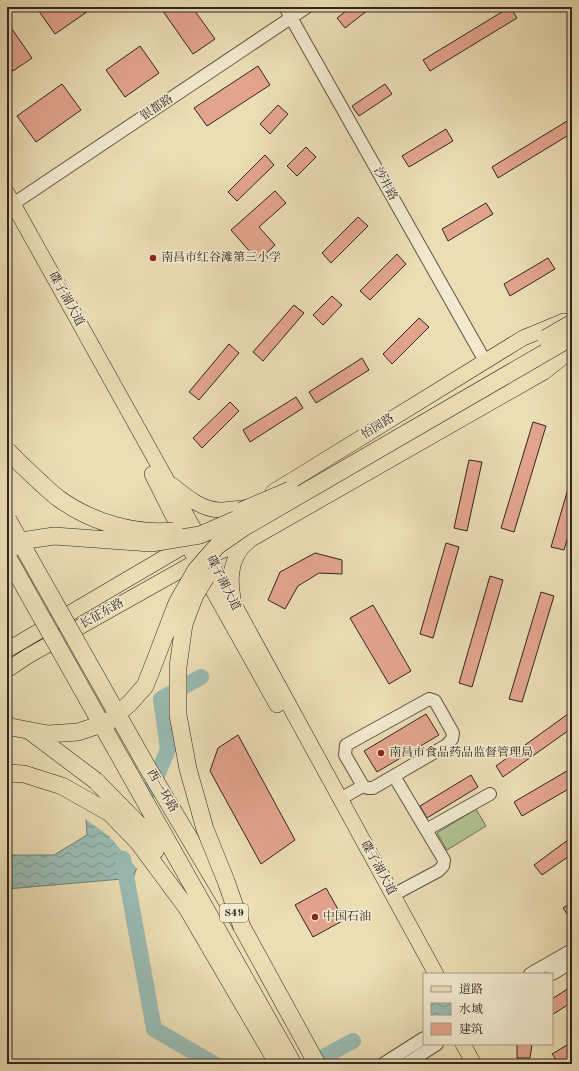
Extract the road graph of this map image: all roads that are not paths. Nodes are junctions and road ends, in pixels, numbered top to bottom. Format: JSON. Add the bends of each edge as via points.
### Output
{"nodes":[{"id":1,"x":285,"y":7,"type":"edge"},
{"id":2,"x":307,"y":7,"type":"edge"},
{"id":3,"x":291,"y":18,"type":"junction"},
{"id":4,"x":8,"y":205,"type":"edge"},
{"id":5,"x":572,"y":317,"type":"edge"},
{"id":6,"x":572,"y":322,"type":"edge"},
{"id":7,"x":572,"y":336,"type":"edge"},
{"id":8,"x":572,"y":350,"type":"edge"},
{"id":9,"x":485,"y":361,"type":"junction"},
{"id":10,"x":7,"y":450,"type":"edge"},
{"id":11,"x":164,"y":487,"type":"junction"},
{"id":12,"x":290,"y":496,"type":"junction"},
{"id":13,"x":250,"y":506,"type":"junction"},
{"id":14,"x":7,"y":517,"type":"edge"},
{"id":15,"x":253,"y":538,"type":"junction"},
{"id":16,"x":193,"y":541,"type":"junction"},
{"id":17,"x":7,"y":552,"type":"edge"},
{"id":18,"x":7,"y":556,"type":"edge"},
{"id":19,"x":203,"y":558,"type":"junction"},
{"id":20,"x":141,"y":571,"type":"junction"},
{"id":21,"x":150,"y":587,"type":"junction"},
{"id":22,"x":235,"y":606,"type":"junction"},
{"id":23,"x":232,"y":623,"type":"junction"},
{"id":24,"x":7,"y":650,"type":"edge"},
{"id":25,"x":7,"y":670,"type":"edge"},
{"id":26,"x":7,"y":713,"type":"edge"},
{"id":27,"x":7,"y":724,"type":"edge"},
{"id":28,"x":7,"y":773,"type":"edge"},
{"id":29,"x":394,"y":776,"type":"junction"},
{"id":30,"x":363,"y":786,"type":"junction"},
{"id":31,"x":490,"y":794,"type":"dead end"},
{"id":32,"x":340,"y":799,"type":"junction"},
{"id":33,"x":426,"y":830,"type":"junction"},
{"id":34,"x":393,"y":895,"type":"junction"},
{"id":35,"x":187,"y":908,"type":"junction"},
{"id":36,"x":242,"y":927,"type":"junction"},
{"id":37,"x":572,"y":950,"type":"edge"},
{"id":38,"x":572,"y":962,"type":"edge"},
{"id":39,"x":424,"y":973,"type":"edge"},
{"id":40,"x":435,"y":973,"type":"edge"},
{"id":41,"x":532,"y":973,"type":"edge"},
{"id":42,"x":553,"y":973,"type":"edge"},
{"id":43,"x":423,"y":1039,"type":"edge"},
{"id":44,"x":435,"y":1045,"type":"edge"},
{"id":45,"x":464,"y":1045,"type":"edge"},
{"id":46,"x":473,"y":1045,"type":"edge"},
{"id":47,"x":278,"y":1064,"type":"edge"},
{"id":48,"x":293,"y":1064,"type":"edge"},
{"id":49,"x":318,"y":1064,"type":"edge"},
{"id":50,"x":383,"y":1064,"type":"edge"},
{"id":51,"x":406,"y":1064,"type":"edge"},
{"id":52,"x":474,"y":1064,"type":"edge"},
{"id":53,"x":483,"y":1064,"type":"edge"}],
"edges":[{"from":1,"to":3,"type":"street","name":"沙井路"},
{"from":2,"to":3,"type":"street","name":"银都路"},
{"from":3,"to":4,"type":"street","name":"银都路"},
{"from":3,"to":9,"type":"street","name":"沙井路"},
{"from":4,"to":11,"type":"main road","name":"碟子湖大道"},
{"from":5,"to":9,"type":"main road","name":"怡园路","via":[[523,338]]},
{"from":6,"to":12,"type":"highway","bridge":true},
{"from":7,"to":12,"type":"highway","bridge":true},
{"from":8,"to":15,"type":"main road","via":[[544,372]]},
{"from":9,"to":13,"type":"main road","name":"怡园路"},
{"from":10,"to":12,"type":"highway","bridge":true,"via":[[58,498],[92,518],[124,528],[160,532],[198,528]]},
{"from":11,"to":13,"type":"main road","via":[[204,507],[219,510]]},
{"from":11,"to":16,"type":"main road","name":"碟子湖大道"},
{"from":11,"to":20,"type":"main road","via":[[162,537]]},
{"from":12,"to":17,"type":"highway","bridge":true,"via":[[200,535],[151,543],[54,536],[21,541]]},
{"from":12,"to":27,"type":"highway","bridge":true,"via":[[218,546],[196,570],[177,603],[145,686],[108,722],[78,732],[48,734]]},
{"from":12,"to":36,"type":"highway","bridge":true,"via":[[242,534],[214,562],[195,595],[184,624],[178,667],[178,716],[188,769],[205,829]]},
{"from":13,"to":16,"type":"main road","name":"怡园路"},
{"from":14,"to":36,"type":"highway","name":"西一环路","number":"S49","bridge":true,"via":[[146,765]]},
{"from":15,"to":19,"type":"main road"},
{"from":15,"to":22,"type":"main road","via":[[237,553],[233,566],[231,586]]},
{"from":16,"to":19,"type":"main road","name":"碟子湖大道"},
{"from":16,"to":20,"type":"main road","name":"长征东路"},
{"from":18,"to":48,"type":"highway","name":"西一环路","number":"S49","bridge":true},
{"from":19,"to":21,"type":"main road","name":"长征东路"},
{"from":19,"to":22,"type":"main road","name":"碟子湖大道"},
{"from":19,"to":23,"type":"main road","name":"碟子湖大道"},
{"from":20,"to":24,"type":"main road","name":"长征东路"},
{"from":21,"to":23,"type":"main road","via":[[188,587],[206,597]]},
{"from":21,"to":25,"type":"main road","name":"长征东路"},
{"from":22,"to":32,"type":"main road","name":"碟子湖大道"},
{"from":23,"to":39,"type":"main road","name":"碟子湖大道"},
{"from":26,"to":35,"type":"highway","bridge":true,"via":[[96,781],[143,829]]},
{"from":28,"to":35,"type":"highway","via":[[24,774],[62,786],[110,813],[138,842]]},
{"from":29,"to":30,"type":"street","via":[[373,788]]},
{"from":29,"to":30,"type":"street","via":[[447,745],[452,739],[453,733],[435,701],[429,699],[346,745],[345,755]]},
{"from":29,"to":33,"type":"street"},
{"from":30,"to":32,"type":"street"},
{"from":31,"to":33,"type":"street"},
{"from":32,"to":34,"type":"main road","name":"碟子湖大道"},
{"from":33,"to":34,"type":"street","via":[[444,860],[443,866]]},
{"from":34,"to":40,"type":"main road","name":"碟子湖大道"},
{"from":35,"to":47,"type":"highway"},
{"from":36,"to":49,"type":"highway","name":"西一环路","number":"S49"},
{"from":37,"to":41,"type":"street"},
{"from":38,"to":42,"type":"street"},
{"from":43,"to":50,"type":"street"},
{"from":44,"to":51,"type":"street"},
{"from":45,"to":52,"type":"main road"},
{"from":46,"to":53,"type":"main road"}]}
